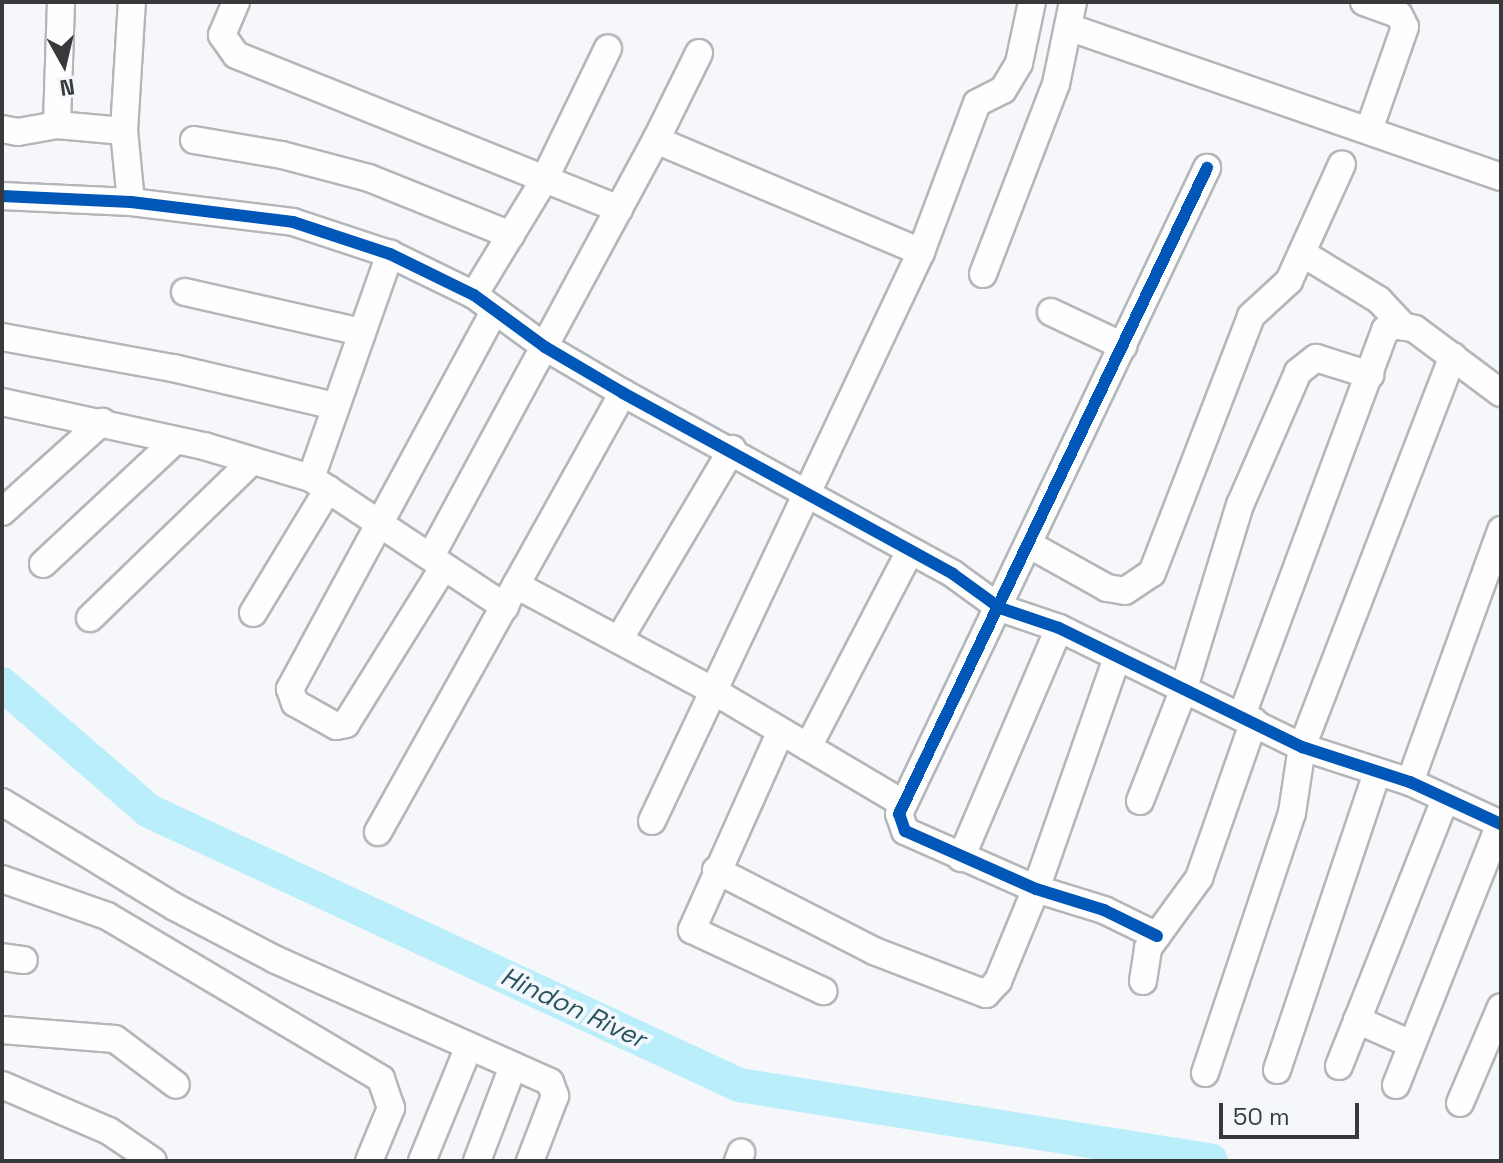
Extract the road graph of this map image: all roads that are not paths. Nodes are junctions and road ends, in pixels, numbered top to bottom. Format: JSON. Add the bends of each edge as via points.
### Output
{"nodes":[{"id":1,"x":61,"y":2,"type":"edge"},
{"id":2,"x":132,"y":2,"type":"edge"},
{"id":3,"x":236,"y":2,"type":"edge"},
{"id":4,"x":1032,"y":2,"type":"edge"},
{"id":5,"x":1364,"y":2,"type":"edge"},
{"id":6,"x":1070,"y":14,"type":"edge"},
{"id":7,"x":608,"y":48,"type":"dead end"},
{"id":8,"x":699,"y":53,"type":"dead end"},
{"id":9,"x":1019,"y":63,"type":"junction"},
{"id":10,"x":1056,"y":84,"type":"junction"},
{"id":11,"x":57,"y":125,"type":"junction"},
{"id":12,"x":2,"y":129,"type":"edge"},
{"id":13,"x":1369,"y":130,"type":"junction"},
{"id":14,"x":124,"y":131,"type":"junction"},
{"id":15,"x":194,"y":140,"type":"dead end"},
{"id":16,"x":656,"y":140,"type":"junction"},
{"id":17,"x":1342,"y":164,"type":"dead end"},
{"id":18,"x":1207,"y":168,"type":"dead end"},
{"id":19,"x":1501,"y":177,"type":"edge"},
{"id":20,"x":545,"y":178,"type":"junction"},
{"id":21,"x":2,"y":196,"type":"edge"},
{"id":22,"x":131,"y":202,"type":"junction"},
{"id":23,"x":619,"y":209,"type":"junction"},
{"id":24,"x":511,"y":235,"type":"junction"},
{"id":25,"x":921,"y":252,"type":"junction"},
{"id":26,"x":1302,"y":253,"type":"junction"},
{"id":27,"x":390,"y":254,"type":"junction"},
{"id":28,"x":983,"y":274,"type":"dead end"},
{"id":29,"x":185,"y":292,"type":"dead end"},
{"id":30,"x":484,"y":303,"type":"junction"},
{"id":31,"x":1051,"y":312,"type":"dead end"},
{"id":32,"x":1404,"y":327,"type":"junction"},
{"id":33,"x":361,"y":332,"type":"junction"},
{"id":34,"x":2,"y":337,"type":"edge"},
{"id":35,"x":1123,"y":346,"type":"junction"},
{"id":36,"x":545,"y":347,"type":"junction"},
{"id":37,"x":1453,"y":356,"type":"junction"},
{"id":38,"x":1370,"y":375,"type":"junction"},
{"id":39,"x":623,"y":393,"type":"junction"},
{"id":40,"x":1501,"y":393,"type":"edge"},
{"id":41,"x":2,"y":402,"type":"edge"},
{"id":42,"x":335,"y":406,"type":"junction"},
{"id":43,"x":102,"y":422,"type":"junction"},
{"id":44,"x":175,"y":441,"type":"junction"},
{"id":45,"x":732,"y":449,"type":"junction"},
{"id":46,"x":251,"y":462,"type":"junction"},
{"id":47,"x":320,"y":484,"type":"junction"},
{"id":48,"x":808,"y":494,"type":"junction"},
{"id":49,"x":2,"y":512,"type":"edge"},
{"id":50,"x":383,"y":522,"type":"junction"},
{"id":51,"x":1501,"y":530,"type":"edge"},
{"id":52,"x":1030,"y":545,"type":"junction"},
{"id":53,"x":909,"y":553,"type":"junction"},
{"id":54,"x":437,"y":562,"type":"junction"},
{"id":55,"x":43,"y":564,"type":"dead end"},
{"id":56,"x":511,"y":596,"type":"junction"},
{"id":57,"x":1000,"y":608,"type":"junction"},
{"id":58,"x":253,"y":613,"type":"dead end"},
{"id":59,"x":90,"y":618,"type":"dead end"},
{"id":60,"x":1059,"y":628,"type":"junction"},
{"id":61,"x":620,"y":638,"type":"junction"},
{"id":62,"x":1117,"y":658,"type":"junction"},
{"id":63,"x":712,"y":690,"type":"junction"},
{"id":64,"x":1183,"y":691,"type":"junction"},
{"id":65,"x":1248,"y":718,"type":"junction"},
{"id":66,"x":780,"y":733,"type":"junction"},
{"id":67,"x":808,"y":747,"type":"junction"},
{"id":68,"x":1302,"y":747,"type":"junction"},
{"id":69,"x":1377,"y":772,"type":"junction"},
{"id":70,"x":1410,"y":782,"type":"junction"},
{"id":71,"x":1445,"y":799,"type":"junction"},
{"id":72,"x":1140,"y":801,"type":"dead end"},
{"id":73,"x":2,"y":802,"type":"edge"},
{"id":74,"x":902,"y":803,"type":"junction"},
{"id":75,"x":652,"y":821,"type":"dead end"},
{"id":76,"x":1500,"y":824,"type":"edge"},
{"id":77,"x":378,"y":832,"type":"dead end"},
{"id":78,"x":961,"y":858,"type":"junction"},
{"id":79,"x":716,"y":870,"type":"junction"},
{"id":80,"x":2,"y":879,"type":"edge"},
{"id":81,"x":1036,"y":889,"type":"junction"},
{"id":82,"x":1157,"y":936,"type":"junction"},
{"id":83,"x":1143,"y":981,"type":"dead end"},
{"id":84,"x":823,"y":991,"type":"dead end"},
{"id":85,"x":1501,"y":1007,"type":"edge"},
{"id":86,"x":1357,"y":1020,"type":"junction"},
{"id":87,"x":2,"y":1030,"type":"edge"},
{"id":88,"x":1411,"y":1044,"type":"junction"},
{"id":89,"x":468,"y":1049,"type":"junction"},
{"id":90,"x":513,"y":1066,"type":"junction"},
{"id":91,"x":1339,"y":1066,"type":"dead end"},
{"id":92,"x":1277,"y":1070,"type":"dead end"},
{"id":93,"x":1205,"y":1073,"type":"dead end"},
{"id":94,"x":2,"y":1085,"type":"edge"},
{"id":95,"x":176,"y":1085,"type":"dead end"},
{"id":96,"x":1396,"y":1085,"type":"dead end"},
{"id":97,"x":1460,"y":1103,"type":"dead end"},
{"id":98,"x":153,"y":1161,"type":"edge"},
{"id":99,"x":369,"y":1161,"type":"edge"},
{"id":100,"x":422,"y":1161,"type":"edge"},
{"id":101,"x":477,"y":1161,"type":"edge"},
{"id":102,"x":530,"y":1161,"type":"edge"}],
"edges":[{"from":1,"to":11,"type":"street"},
{"from":2,"to":14,"type":"street"},
{"from":3,"to":20,"type":"street","via":[[222,35],[236,55]]},
{"from":4,"to":9,"type":"street"},
{"from":5,"to":13,"type":"street","via":[[1399,15],[1405,27]]},
{"from":6,"to":10,"type":"street"},
{"from":6,"to":13,"type":"street"},
{"from":7,"to":20,"type":"street"},
{"from":8,"to":16,"type":"street"},
{"from":9,"to":10,"type":"street"},
{"from":9,"to":25,"type":"street","via":[[1003,90],[977,103]]},
{"from":10,"to":28,"type":"street"},
{"from":11,"to":12,"type":"street","via":[[18,132]]},
{"from":11,"to":14,"type":"street"},
{"from":13,"to":19,"type":"street"},
{"from":14,"to":22,"type":"street"},
{"from":15,"to":24,"type":"street","via":[[282,155],[369,178]]},
{"from":16,"to":23,"type":"street"},
{"from":16,"to":25,"type":"street"},
{"from":17,"to":26,"type":"street"},
{"from":18,"to":35,"type":"street"},
{"from":20,"to":23,"type":"street"},
{"from":20,"to":24,"type":"street"},
{"from":21,"to":22,"type":"street"},
{"from":22,"to":27,"type":"street","via":[[293,222]]},
{"from":23,"to":36,"type":"street"},
{"from":24,"to":30,"type":"street"},
{"from":25,"to":48,"type":"street"},
{"from":26,"to":32,"type":"street","via":[[1379,300]]},
{"from":26,"to":52,"type":"street","via":[[1282,292],[1251,316],[1152,573],[1125,591],[1107,588]]},
{"from":27,"to":30,"type":"street"},
{"from":27,"to":33,"type":"street"},
{"from":29,"to":33,"type":"street"},
{"from":30,"to":36,"type":"street"},
{"from":30,"to":50,"type":"street"},
{"from":31,"to":35,"type":"street"},
{"from":32,"to":37,"type":"street"},
{"from":32,"to":38,"type":"street","via":[[1385,330]]},
{"from":33,"to":42,"type":"street"},
{"from":34,"to":42,"type":"street","via":[[173,368]]},
{"from":35,"to":52,"type":"street"},
{"from":36,"to":39,"type":"street"},
{"from":36,"to":54,"type":"street"},
{"from":37,"to":40,"type":"street"},
{"from":37,"to":68,"type":"street"},
{"from":38,"to":64,"type":"street","via":[[1316,358],[1298,372],[1240,505]]},
{"from":38,"to":65,"type":"street"},
{"from":39,"to":45,"type":"street"},
{"from":39,"to":56,"type":"street"},
{"from":41,"to":43,"type":"street"},
{"from":42,"to":47,"type":"street"},
{"from":43,"to":44,"type":"street"},
{"from":43,"to":49,"type":"street"},
{"from":44,"to":46,"type":"street"},
{"from":44,"to":55,"type":"street"},
{"from":45,"to":48,"type":"street"},
{"from":45,"to":61,"type":"street"},
{"from":46,"to":47,"type":"street"},
{"from":46,"to":59,"type":"street"},
{"from":47,"to":50,"type":"street"},
{"from":47,"to":58,"type":"street"},
{"from":48,"to":53,"type":"street"},
{"from":48,"to":63,"type":"street"},
{"from":50,"to":54,"type":"street"},
{"from":50,"to":54,"type":"street","via":[[290,689],[295,703],[336,726],[346,724]]},
{"from":51,"to":70,"type":"street"},
{"from":52,"to":57,"type":"street"},
{"from":53,"to":57,"type":"street","via":[[953,574]]},
{"from":53,"to":67,"type":"street"},
{"from":54,"to":56,"type":"street"},
{"from":56,"to":61,"type":"street"},
{"from":56,"to":77,"type":"street"},
{"from":57,"to":60,"type":"street"},
{"from":57,"to":74,"type":"street"},
{"from":60,"to":62,"type":"street"},
{"from":60,"to":78,"type":"street"},
{"from":61,"to":63,"type":"street"},
{"from":62,"to":64,"type":"street"},
{"from":62,"to":81,"type":"street"},
{"from":63,"to":66,"type":"street"},
{"from":63,"to":75,"type":"street"},
{"from":64,"to":65,"type":"street"},
{"from":64,"to":72,"type":"street"},
{"from":65,"to":68,"type":"street"},
{"from":65,"to":82,"type":"street","via":[[1199,878]]},
{"from":66,"to":67,"type":"street"},
{"from":66,"to":79,"type":"street"},
{"from":67,"to":74,"type":"street"},
{"from":68,"to":69,"type":"street"},
{"from":68,"to":93,"type":"street","via":[[1292,813]]},
{"from":69,"to":70,"type":"street"},
{"from":69,"to":92,"type":"street"},
{"from":70,"to":71,"type":"street"},
{"from":71,"to":76,"type":"street"},
{"from":71,"to":86,"type":"street"},
{"from":73,"to":89,"type":"street","via":[[189,914]]},
{"from":74,"to":78,"type":"street","via":[[899,826]]},
{"from":76,"to":88,"type":"street"},
{"from":78,"to":81,"type":"street"},
{"from":79,"to":81,"type":"street","via":[[874,951],[978,994],[992,990],[998,981]]},
{"from":79,"to":84,"type":"street","via":[[693,933]]},
{"from":80,"to":99,"type":"street","via":[[107,916],[381,1079],[391,1108]]},
{"from":81,"to":82,"type":"street","via":[[1104,910]]},
{"from":82,"to":83,"type":"street","via":[[1144,958]]},
{"from":85,"to":97,"type":"street"},
{"from":86,"to":88,"type":"street"},
{"from":86,"to":91,"type":"street"},
{"from":87,"to":95,"type":"street","via":[[115,1039]]},
{"from":88,"to":96,"type":"street"},
{"from":89,"to":90,"type":"street"},
{"from":89,"to":100,"type":"street"},
{"from":90,"to":101,"type":"street"},
{"from":90,"to":102,"type":"street","via":[[555,1088]]},
{"from":94,"to":98,"type":"street","via":[[109,1131]]}]}
